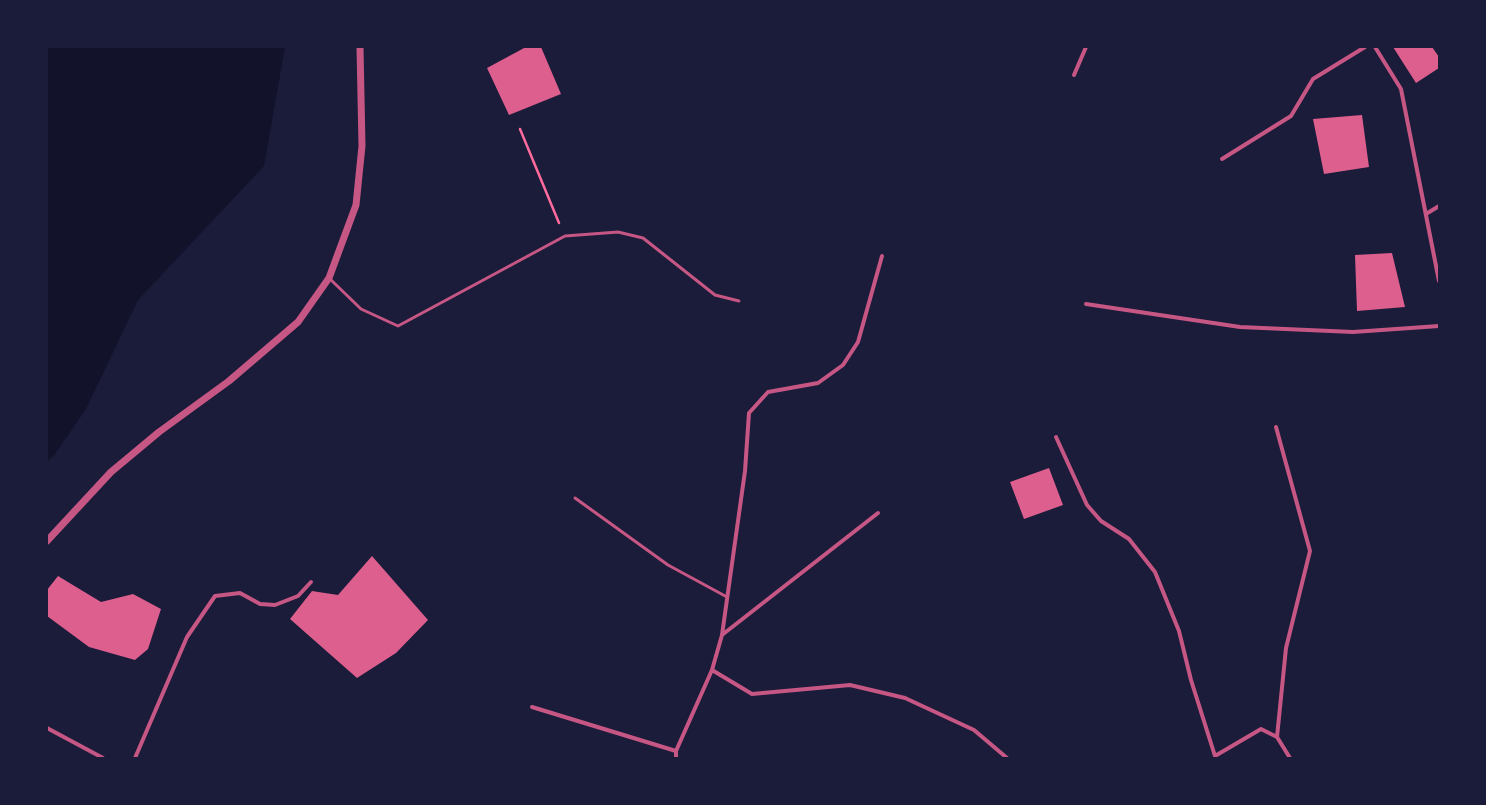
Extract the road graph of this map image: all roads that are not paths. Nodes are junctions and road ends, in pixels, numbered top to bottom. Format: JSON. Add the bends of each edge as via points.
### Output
{"nodes":[{"id":1,"x":360,"y":47,"type":"edge"},
{"id":2,"x":1086,"y":47,"type":"edge"},
{"id":3,"x":1365,"y":47,"type":"edge"},
{"id":4,"x":1375,"y":47,"type":"edge"},
{"id":5,"x":1074,"y":76,"type":"dead end"},
{"id":6,"x":1222,"y":159,"type":"dead end"},
{"id":7,"x":1439,"y":206,"type":"edge"},
{"id":8,"x":1426,"y":214,"type":"junction"},
{"id":9,"x":882,"y":256,"type":"dead end"},
{"id":10,"x":329,"y":278,"type":"junction"},
{"id":11,"x":1439,"y":281,"type":"edge"},
{"id":12,"x":739,"y":301,"type":"dead end"},
{"id":13,"x":1086,"y":304,"type":"dead end"},
{"id":14,"x":1439,"y":326,"type":"edge"},
{"id":15,"x":1276,"y":427,"type":"dead end"},
{"id":16,"x":1056,"y":437,"type":"dead end"},
{"id":17,"x":576,"y":498,"type":"dead end"},
{"id":18,"x":878,"y":513,"type":"dead end"},
{"id":19,"x":47,"y":542,"type":"edge"},
{"id":20,"x":311,"y":582,"type":"dead end"},
{"id":21,"x":727,"y":597,"type":"junction"},
{"id":22,"x":722,"y":635,"type":"junction"},
{"id":23,"x":712,"y":670,"type":"junction"},
{"id":24,"x":532,"y":707,"type":"dead end"},
{"id":25,"x":47,"y":728,"type":"edge"},
{"id":26,"x":1277,"y":736,"type":"junction"},
{"id":27,"x":676,"y":752,"type":"junction"},
{"id":28,"x":103,"y":758,"type":"edge"},
{"id":29,"x":135,"y":758,"type":"edge"},
{"id":30,"x":676,"y":758,"type":"edge"},
{"id":31,"x":1007,"y":758,"type":"edge"},
{"id":32,"x":1290,"y":758,"type":"edge"}],
"edges":[{"from":1,"to":10,"type":"street","via":[[362,146],[356,205]]},
{"from":2,"to":5,"type":"street"},
{"from":3,"to":6,"type":"street","via":[[1313,79],[1292,116]]},
{"from":4,"to":8,"type":"street","via":[[1401,89]]},
{"from":7,"to":8,"type":"street"},
{"from":8,"to":11,"type":"street"},
{"from":9,"to":21,"type":"street","via":[[858,342],[843,365],[818,383],[768,392],[749,412],[745,470]]},
{"from":10,"to":12,"type":"lane","via":[[361,309],[398,326],[565,236],[618,232],[643,238],[715,295]]},
{"from":10,"to":19,"type":"street","via":[[298,322],[229,381],[159,432],[111,472]]},
{"from":13,"to":14,"type":"street","via":[[1240,327],[1353,332]]},
{"from":15,"to":26,"type":"street","via":[[1310,551],[1286,648]]},
{"from":16,"to":26,"type":"street","via":[[1087,505],[1101,521],[1129,539],[1155,572],[1179,632],[1215,756],[1261,729]]},
{"from":17,"to":21,"type":"lane","via":[[668,565]]},
{"from":18,"to":22,"type":"street"},
{"from":20,"to":29,"type":"street","via":[[298,596],[275,605],[260,604],[240,593],[214,596],[187,637]]},
{"from":21,"to":22,"type":"street"},
{"from":22,"to":23,"type":"street"},
{"from":23,"to":27,"type":"street"},
{"from":23,"to":31,"type":"street","via":[[752,694],[850,685],[905,698],[974,730]]},
{"from":24,"to":27,"type":"street"},
{"from":25,"to":28,"type":"street"},
{"from":26,"to":32,"type":"street"},
{"from":27,"to":30,"type":"street"}]}
